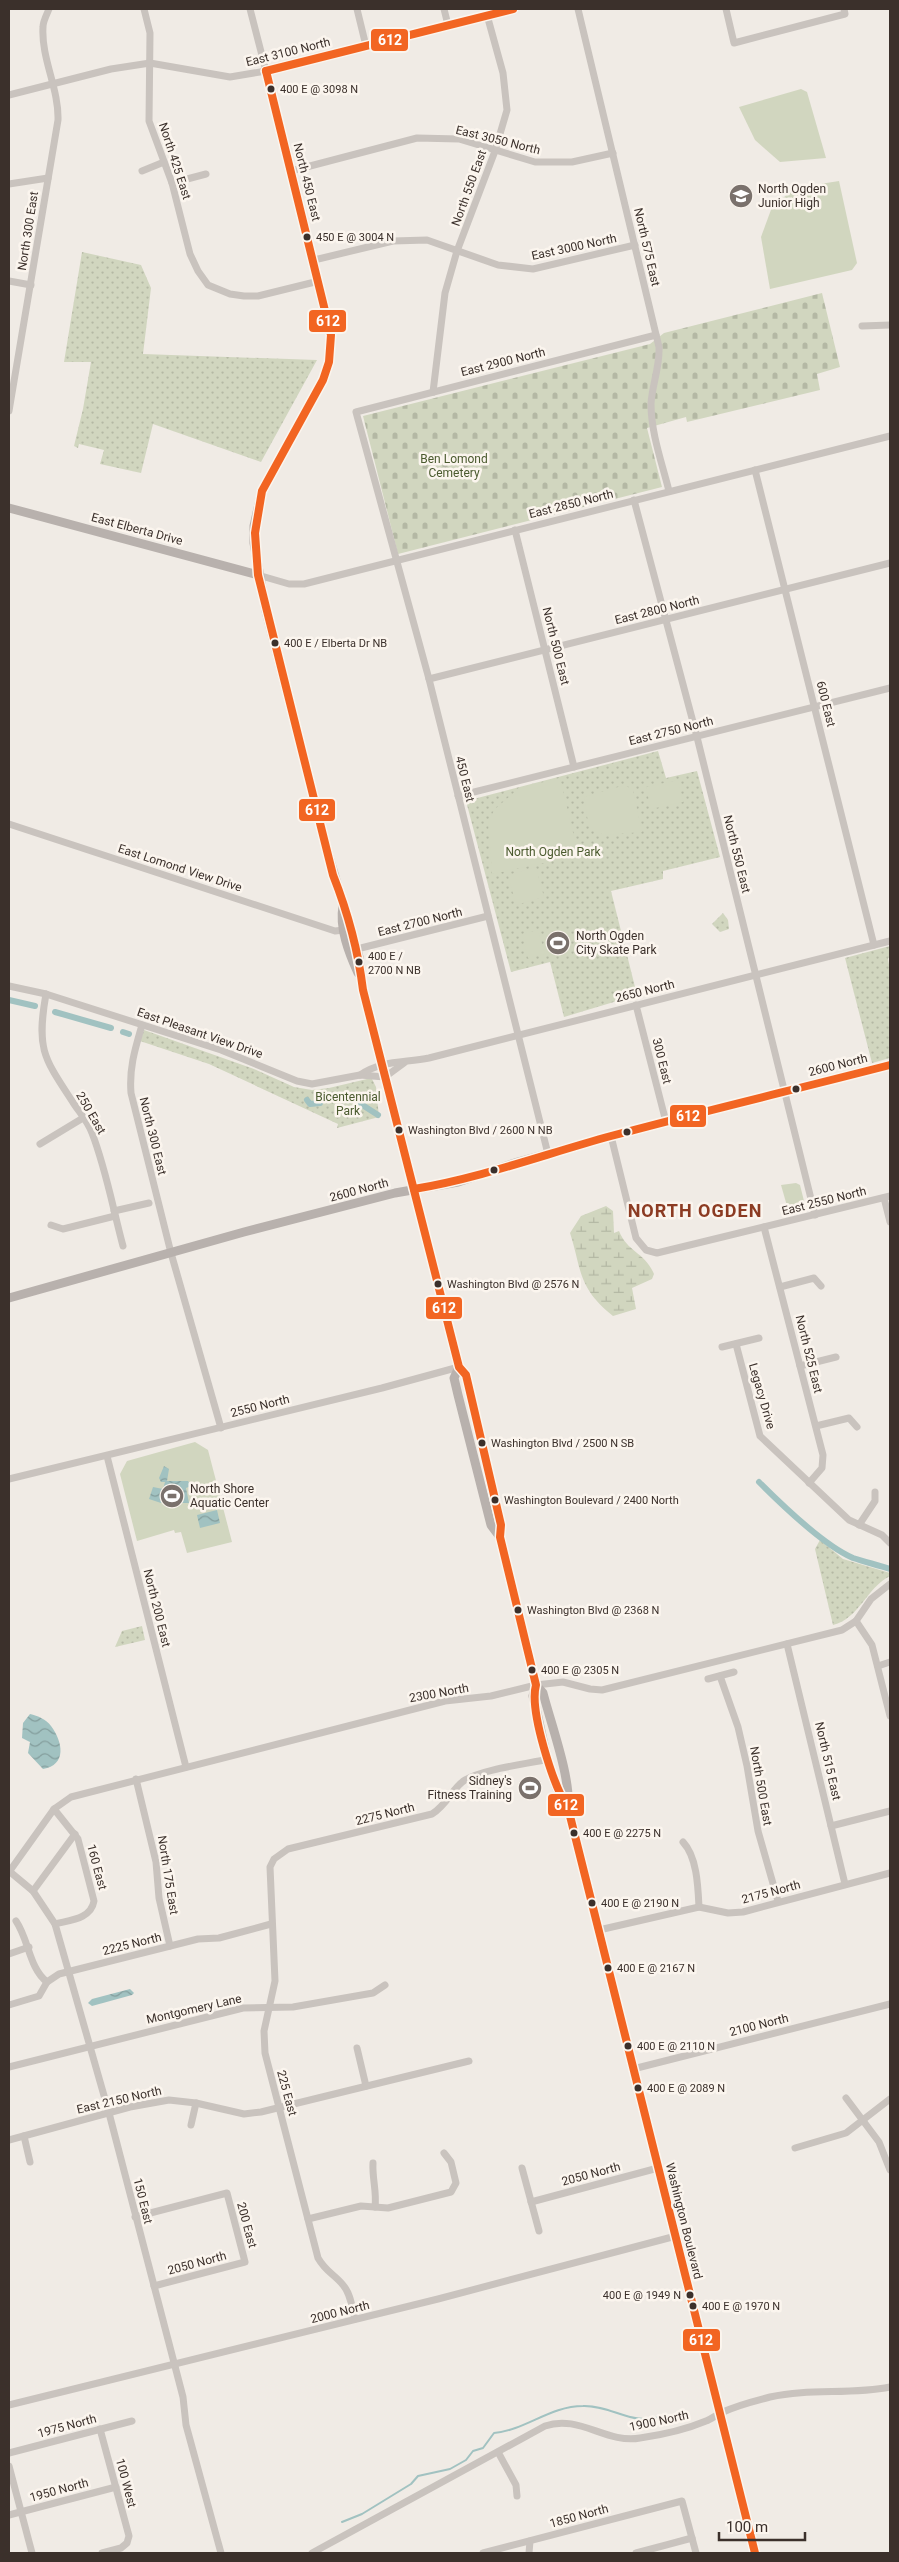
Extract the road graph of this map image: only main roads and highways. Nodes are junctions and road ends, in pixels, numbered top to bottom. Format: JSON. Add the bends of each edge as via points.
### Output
{"nodes":[{"id":1,"x":513,"y":9,"type":"edge"},
{"id":2,"x":266,"y":71,"type":"joint"},
{"id":3,"x":9,"y":508,"type":"edge"},
{"id":4,"x":258,"y":575,"type":"junction"},
{"id":5,"x":343,"y":906,"type":"junction"},
{"id":6,"x":360,"y":978,"type":"junction"},
{"id":7,"x":890,"y":1065,"type":"edge"},
{"id":8,"x":414,"y":1189,"type":"junction"},
{"id":9,"x":9,"y":1298,"type":"edge"},
{"id":10,"x":459,"y":1366,"type":"junction"},
{"id":11,"x":500,"y":1537,"type":"junction"},
{"id":12,"x":536,"y":1685,"type":"junction"},
{"id":13,"x":568,"y":1808,"type":"junction"},
{"id":14,"x":755,"y":2553,"type":"edge"}],
"edges":[{"from":1,"to":2,"type":"main road","name":"East 3100 North"},
{"from":2,"to":4,"type":"main road","name":"North 450 East","via":[[330,325],[329,362],[323,380],[262,491],[257,508],[254,543]]},
{"from":3,"to":4,"type":"main road","name":"East Elberta Drive"},
{"from":4,"to":5,"type":"main road","name":"North 450 East"},
{"from":5,"to":6,"type":"main road","via":[[357,949]]},
{"from":5,"to":6,"type":"main road","via":[[341,918]]},
{"from":6,"to":8,"type":"main road"},
{"from":7,"to":8,"type":"main road","name":"2600 North","via":[[611,1136],[458,1182]]},
{"from":8,"to":9,"type":"main road","name":"2600 North","via":[[244,1232]]},
{"from":8,"to":10,"type":"main road"},
{"from":10,"to":11,"type":"main road","via":[[466,1375]]},
{"from":10,"to":11,"type":"main road","via":[[454,1378],[491,1525]]},
{"from":11,"to":12,"type":"main road"},
{"from":12,"to":13,"type":"main road","via":[[546,1702],[569,1796]]},
{"from":12,"to":13,"type":"main road","via":[[533,1696],[549,1758],[560,1798]]},
{"from":13,"to":14,"type":"main road","name":"Washington Boulevard"}]}
